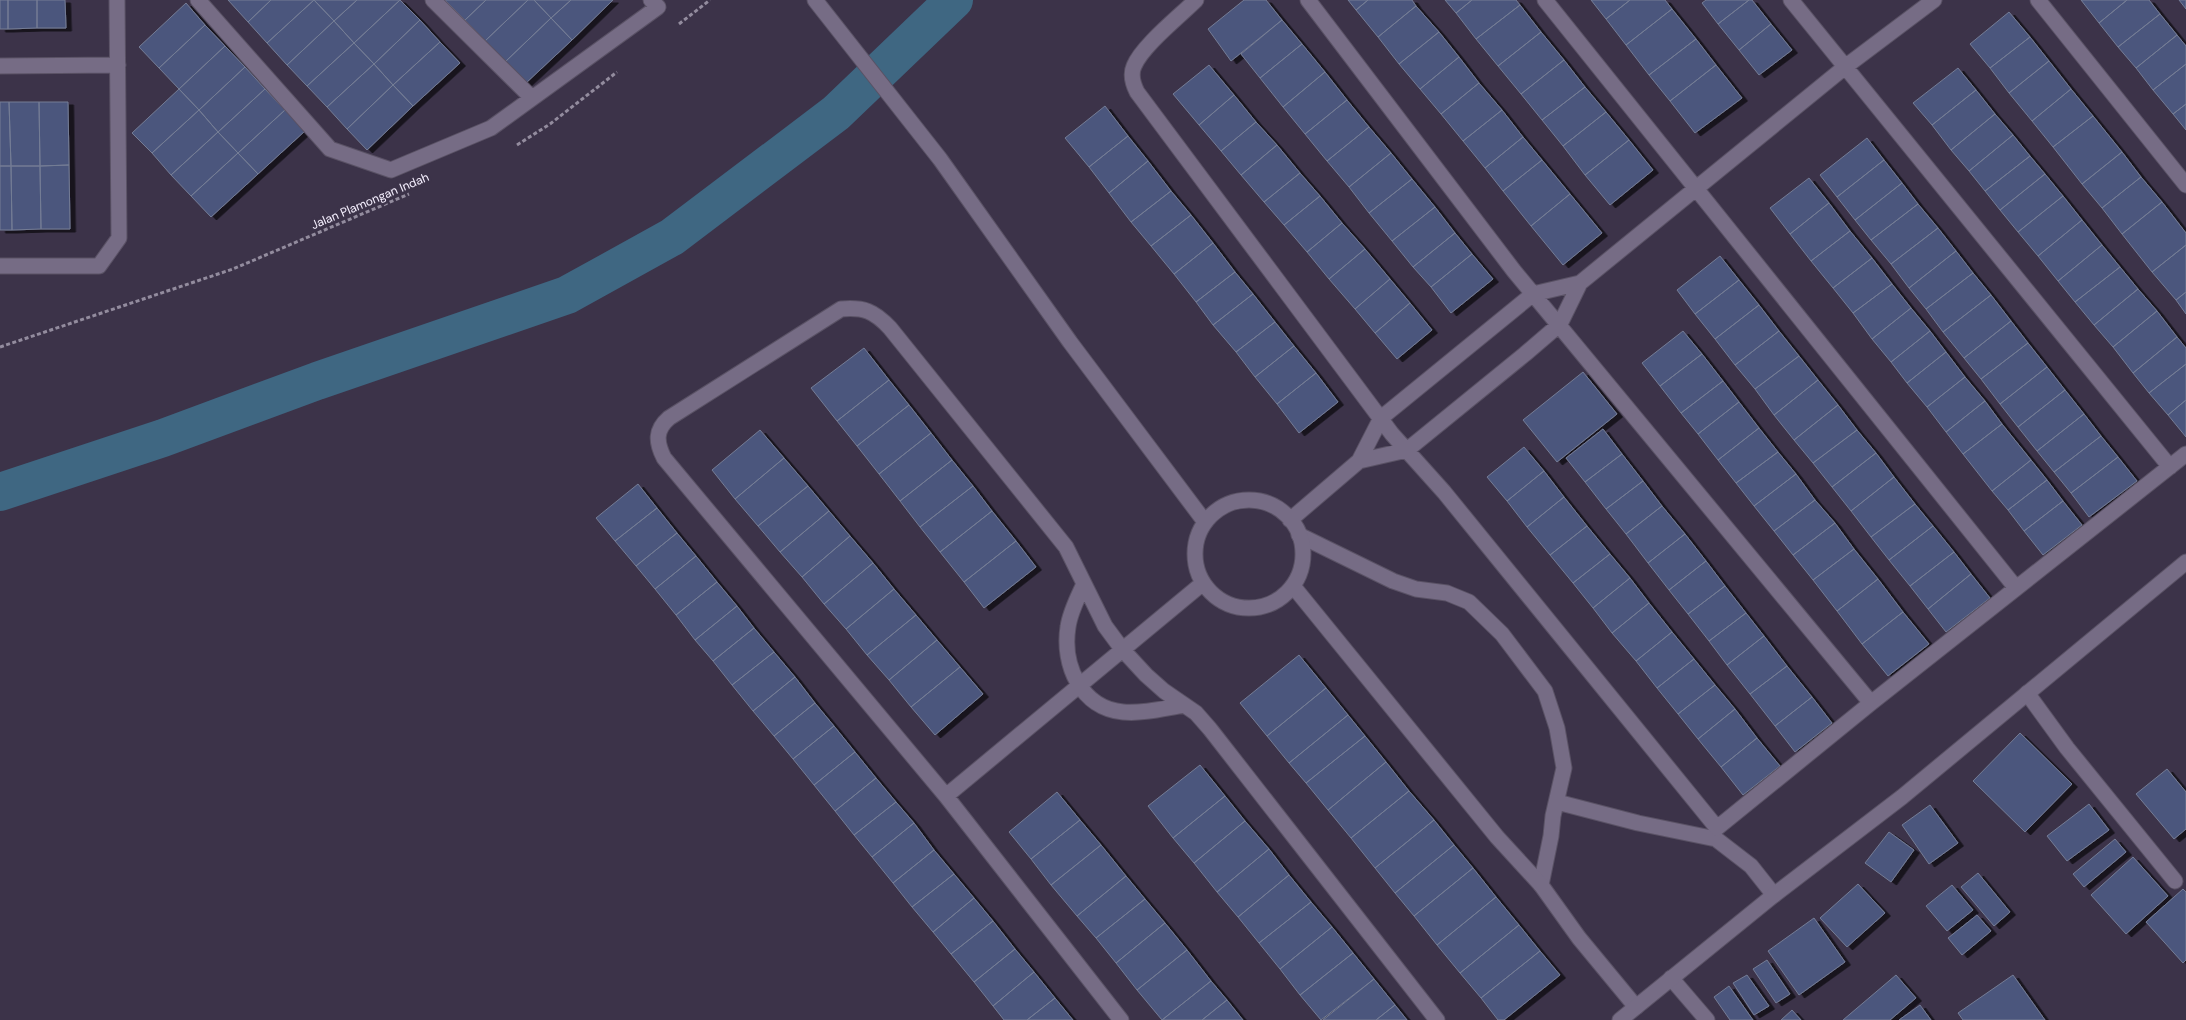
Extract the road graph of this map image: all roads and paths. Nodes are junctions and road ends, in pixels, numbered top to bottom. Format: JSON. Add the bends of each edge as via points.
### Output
{"nodes":[{"id":1,"x":117,"y":0,"type":"edge"},
{"id":2,"x":198,"y":0,"type":"edge"},
{"id":3,"x":433,"y":0,"type":"edge"},
{"id":4,"x":651,"y":0,"type":"edge"},
{"id":5,"x":710,"y":0,"type":"edge"},
{"id":6,"x":815,"y":0,"type":"edge"},
{"id":7,"x":1196,"y":0,"type":"edge"},
{"id":8,"x":1308,"y":0,"type":"edge"},
{"id":9,"x":1545,"y":0,"type":"edge"},
{"id":10,"x":1791,"y":0,"type":"edge"},
{"id":11,"x":1934,"y":0,"type":"edge"},
{"id":12,"x":2038,"y":0,"type":"edge"},
{"id":13,"x":672,"y":30,"type":"dead end"},
{"id":14,"x":118,"y":65,"type":"junction"},
{"id":15,"x":0,"y":66,"type":"edge"},
{"id":16,"x":1845,"y":67,"type":"junction"},
{"id":17,"x":618,"y":71,"type":"dead end"},
{"id":18,"x":532,"y":98,"type":"junction"},
{"id":19,"x":510,"y":149,"type":"dead end"},
{"id":20,"x":2186,"y":185,"type":"edge"},
{"id":21,"x":1696,"y":188,"type":"junction"},
{"id":22,"x":412,"y":192,"type":"dead end"},
{"id":23,"x":0,"y":266,"type":"edge"},
{"id":24,"x":1580,"y":283,"type":"junction"},
{"id":25,"x":1533,"y":294,"type":"junction"},
{"id":26,"x":1560,"y":324,"type":"junction"},
{"id":27,"x":0,"y":347,"type":"edge"},
{"id":28,"x":1381,"y":418,"type":"junction"},
{"id":29,"x":1406,"y":450,"type":"junction"},
{"id":30,"x":2186,"y":454,"type":"edge"},
{"id":31,"x":1359,"y":461,"type":"junction"},
{"id":32,"x":2170,"y":467,"type":"junction"},
{"id":33,"x":1290,"y":520,"type":"junction"},
{"id":34,"x":1205,"y":522,"type":"junction"},
{"id":35,"x":1299,"y":535,"type":"junction"},
{"id":36,"x":2186,"y":562,"type":"edge"},
{"id":37,"x":1203,"y":582,"type":"junction"},
{"id":38,"x":1084,"y":584,"type":"junction"},
{"id":39,"x":1293,"y":586,"type":"junction"},
{"id":40,"x":2016,"y":588,"type":"junction"},
{"id":41,"x":1122,"y":648,"type":"junction"},
{"id":42,"x":1078,"y":685,"type":"junction"},
{"id":43,"x":2027,"y":693,"type":"junction"},
{"id":44,"x":1871,"y":703,"type":"junction"},
{"id":45,"x":1184,"y":705,"type":"junction"},
{"id":46,"x":946,"y":796,"type":"junction"},
{"id":47,"x":1557,"y":802,"type":"junction"},
{"id":48,"x":2176,"y":881,"type":"dead end"},
{"id":49,"x":1541,"y":885,"type":"junction"},
{"id":50,"x":1770,"y":890,"type":"junction"},
{"id":51,"x":1671,"y":978,"type":"junction"},
{"id":52,"x":1636,"y":1007,"type":"junction"},
{"id":53,"x":1121,"y":1020,"type":"edge"},
{"id":54,"x":1437,"y":1020,"type":"edge"},
{"id":55,"x":1620,"y":1020,"type":"edge"},
{"id":56,"x":1707,"y":1020,"type":"edge"}],
"edges":[{"from":1,"to":14,"type":"street"},
{"from":2,"to":18,"type":"street","via":[[330,149],[392,170],[491,128]]},
{"from":3,"to":18,"type":"street"},
{"from":4,"to":18,"type":"street","via":[[658,7]]},
{"from":5,"to":13,"type":"path"},
{"from":6,"to":34,"type":"street","via":[[940,159],[1070,342]]},
{"from":7,"to":28,"type":"street","via":[[1141,54],[1134,66],[1136,92]]},
{"from":8,"to":25,"type":"street"},
{"from":9,"to":21,"type":"street"},
{"from":10,"to":16,"type":"street"},
{"from":11,"to":16,"type":"street"},
{"from":12,"to":20,"type":"street"},
{"from":14,"to":15,"type":"street"},
{"from":14,"to":23,"type":"street","via":[[119,238],[99,266]]},
{"from":16,"to":21,"type":"street"},
{"from":16,"to":32,"type":"street"},
{"from":17,"to":19,"type":"path","via":[[550,124]]},
{"from":21,"to":24,"type":"street"},
{"from":21,"to":40,"type":"street"},
{"from":22,"to":27,"type":"path","name":"Jalan Plamongan Indah","via":[[233,269]]},
{"from":24,"to":25,"type":"street"},
{"from":24,"to":26,"type":"street"},
{"from":25,"to":26,"type":"street"},
{"from":25,"to":28,"type":"street"},
{"from":26,"to":29,"type":"street"},
{"from":26,"to":44,"type":"street"},
{"from":28,"to":29,"type":"street"},
{"from":28,"to":31,"type":"street"},
{"from":29,"to":31,"type":"street"},
{"from":29,"to":44,"type":"street","via":[[1444,492],[1718,828]]},
{"from":30,"to":32,"type":"street"},
{"from":31,"to":33,"type":"street"},
{"from":32,"to":40,"type":"street"},
{"from":33,"to":34,"type":"street","via":[[1278,509],[1247,500],[1231,503]]},
{"from":33,"to":35,"type":"street"},
{"from":34,"to":37,"type":"street","via":[[1197,536],[1195,552],[1196,568]]},
{"from":35,"to":39,"type":"street","via":[[1303,552],[1301,570]]},
{"from":35,"to":47,"type":"street","via":[[1393,581],[1416,589],[1447,593],[1469,602],[1502,634],[1545,691],[1557,728],[1564,768]]},
{"from":36,"to":43,"type":"street"},
{"from":37,"to":39,"type":"street","via":[[1214,596],[1230,605],[1247,608],[1265,606]]},
{"from":37,"to":41,"type":"street"},
{"from":38,"to":41,"type":"street","via":[[1105,626]]},
{"from":38,"to":42,"type":"street","via":[[1068,627],[1068,655]]},
{"from":38,"to":46,"type":"street","via":[[1066,547],[890,328],[870,311],[841,309],[660,426],[658,441],[664,458]]},
{"from":39,"to":49,"type":"street","via":[[1497,837]]},
{"from":40,"to":44,"type":"street"},
{"from":41,"to":42,"type":"street"},
{"from":41,"to":45,"type":"street","via":[[1146,675]]},
{"from":42,"to":45,"type":"street","via":[[1100,705],[1124,712]]},
{"from":42,"to":46,"type":"street"},
{"from":43,"to":48,"type":"street"},
{"from":43,"to":50,"type":"street","via":[[1902,797]]},
{"from":45,"to":54,"type":"street","via":[[1210,729]]},
{"from":46,"to":53,"type":"street"},
{"from":47,"to":49,"type":"street"},
{"from":47,"to":50,"type":"street","via":[[1716,839],[1751,866]]},
{"from":49,"to":52,"type":"street","via":[[1579,938]]},
{"from":50,"to":51,"type":"street"},
{"from":51,"to":52,"type":"street"},
{"from":51,"to":56,"type":"street"},
{"from":52,"to":55,"type":"street"}]}
